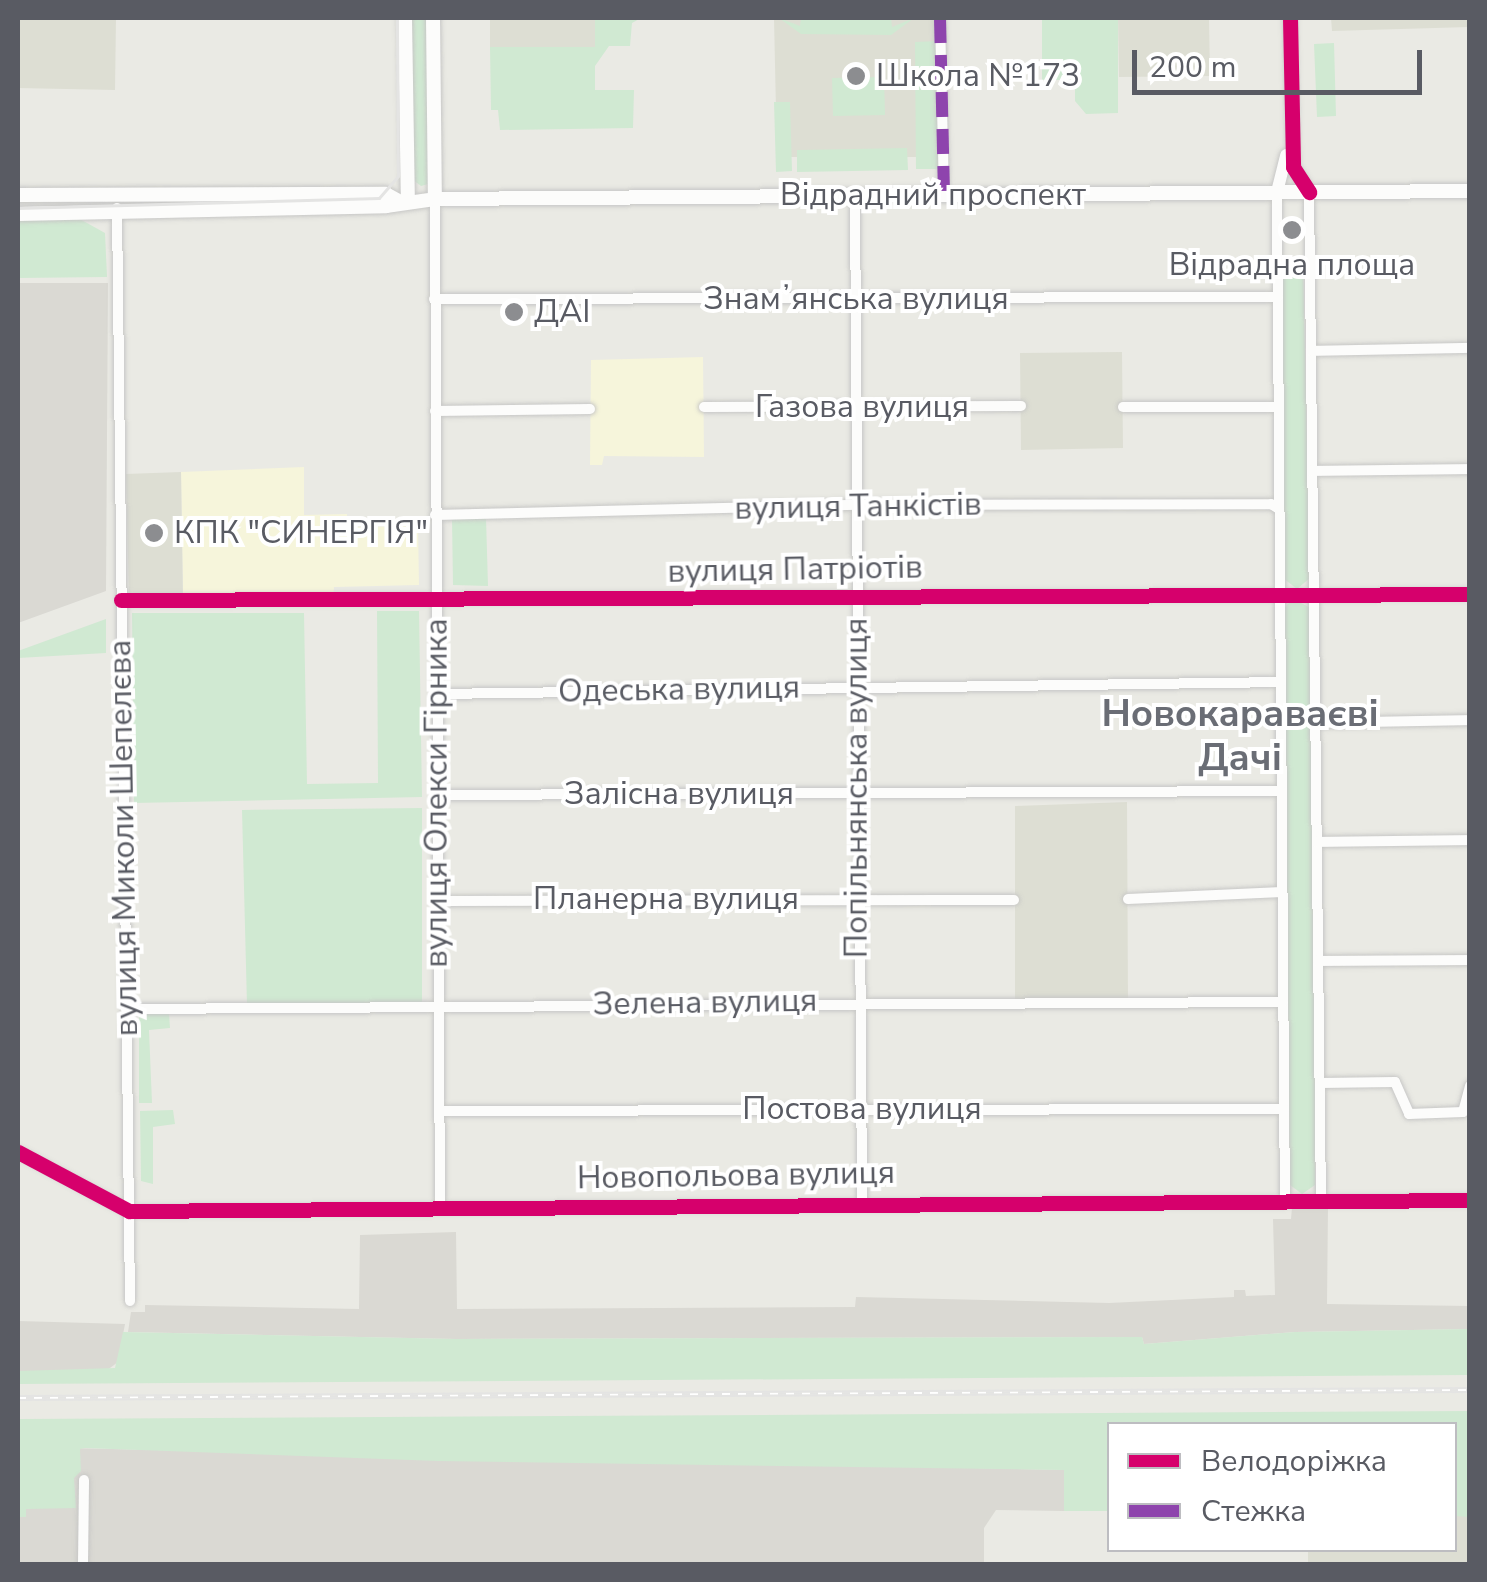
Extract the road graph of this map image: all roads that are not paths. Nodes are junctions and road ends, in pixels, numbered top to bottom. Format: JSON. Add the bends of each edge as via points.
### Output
{"nodes":[{"id":1,"x":406,"y":18,"type":"edge"},
{"id":2,"x":434,"y":18,"type":"edge"},
{"id":3,"x":940,"y":18,"type":"edge"},
{"id":4,"x":1288,"y":18,"type":"edge"},
{"id":5,"x":1470,"y":191,"type":"edge"},
{"id":6,"x":1277,"y":192,"type":"junction"},
{"id":7,"x":1309,"y":192,"type":"junction"},
{"id":8,"x":18,"y":195,"type":"edge"},
{"id":9,"x":116,"y":195,"type":"junction"},
{"id":10,"x":944,"y":195,"type":"junction"},
{"id":11,"x":855,"y":196,"type":"junction"},
{"id":12,"x":435,"y":199,"type":"junction"},
{"id":13,"x":402,"y":200,"type":"junction"},
{"id":14,"x":117,"y":211,"type":"junction"},
{"id":15,"x":18,"y":214,"type":"edge"},
{"id":16,"x":1278,"y":297,"type":"junction"},
{"id":17,"x":434,"y":299,"type":"junction"},
{"id":18,"x":855,"y":299,"type":"junction"},
{"id":19,"x":1470,"y":348,"type":"edge"},
{"id":20,"x":1311,"y":350,"type":"junction"},
{"id":21,"x":855,"y":406,"type":"junction"},
{"id":22,"x":1021,"y":406,"type":"dead end"},
{"id":23,"x":1123,"y":406,"type":"dead end"},
{"id":24,"x":1278,"y":407,"type":"junction"},
{"id":25,"x":704,"y":408,"type":"dead end"},
{"id":26,"x":590,"y":409,"type":"dead end"},
{"id":27,"x":434,"y":411,"type":"junction"},
{"id":28,"x":1470,"y":468,"type":"edge"},
{"id":29,"x":1312,"y":471,"type":"junction"},
{"id":30,"x":858,"y":505,"type":"junction"},
{"id":31,"x":1279,"y":509,"type":"junction"},
{"id":32,"x":435,"y":516,"type":"junction"},
{"id":33,"x":856,"y":594,"type":"junction"},
{"id":34,"x":1314,"y":594,"type":"junction"},
{"id":35,"x":1470,"y":594,"type":"edge"},
{"id":36,"x":1280,"y":596,"type":"junction"},
{"id":37,"x":122,"y":600,"type":"junction"},
{"id":38,"x":436,"y":604,"type":"junction"},
{"id":39,"x":1280,"y":682,"type":"junction"},
{"id":40,"x":857,"y":686,"type":"junction"},
{"id":41,"x":436,"y":694,"type":"junction"},
{"id":42,"x":1470,"y":720,"type":"edge"},
{"id":43,"x":1316,"y":723,"type":"junction"},
{"id":44,"x":1282,"y":791,"type":"junction"},
{"id":45,"x":858,"y":793,"type":"junction"},
{"id":46,"x":437,"y":795,"type":"junction"},
{"id":47,"x":1470,"y":840,"type":"edge"},
{"id":48,"x":1317,"y":842,"type":"junction"},
{"id":49,"x":1282,"y":892,"type":"junction"},
{"id":50,"x":858,"y":898,"type":"junction"},
{"id":51,"x":1128,"y":899,"type":"dead end"},
{"id":52,"x":1014,"y":900,"type":"dead end"},
{"id":53,"x":438,"y":901,"type":"junction"},
{"id":54,"x":1470,"y":960,"type":"edge"},
{"id":55,"x":1318,"y":961,"type":"junction"},
{"id":56,"x":858,"y":1002,"type":"junction"},
{"id":57,"x":1283,"y":1002,"type":"junction"},
{"id":58,"x":439,"y":1006,"type":"junction"},
{"id":59,"x":126,"y":1008,"type":"junction"},
{"id":60,"x":1320,"y":1083,"type":"junction"},
{"id":61,"x":1470,"y":1086,"type":"edge"},
{"id":62,"x":859,"y":1108,"type":"junction"},
{"id":63,"x":1284,"y":1108,"type":"junction"},
{"id":64,"x":440,"y":1111,"type":"junction"},
{"id":65,"x":18,"y":1152,"type":"edge"},
{"id":66,"x":1470,"y":1200,"type":"edge"},
{"id":67,"x":862,"y":1201,"type":"junction"},
{"id":68,"x":1322,"y":1201,"type":"junction"},
{"id":69,"x":1284,"y":1202,"type":"junction"},
{"id":70,"x":440,"y":1207,"type":"junction"},
{"id":71,"x":129,"y":1212,"type":"junction"},
{"id":72,"x":130,"y":1302,"type":"dead end"},
{"id":73,"x":84,"y":1480,"type":"dead end"},
{"id":74,"x":84,"y":1564,"type":"edge"}],
"edges":[{"from":1,"to":13,"type":"main road"},
{"from":2,"to":12,"type":"main road"},
{"from":3,"to":10,"type":"street"},
{"from":4,"to":6,"type":"street","via":[[1286,167]]},
{"from":4,"to":7,"type":"street","via":[[1292,167]]},
{"from":5,"to":7,"type":"main road","name":"Відрадний проспект"},
{"from":6,"to":7,"type":"main road","name":"Відрадний проспект"},
{"from":6,"to":10,"type":"main road","name":"Відрадний проспект"},
{"from":6,"to":16,"type":"street"},
{"from":7,"to":20,"type":"street"},
{"from":8,"to":9,"type":"main road","name":"Відрадний проспект"},
{"from":9,"to":13,"type":"main road","name":"Відрадний проспект","via":[[386,194]]},
{"from":9,"to":14,"type":"street","name":"вулиця Миколи Шепелєва"},
{"from":10,"to":11,"type":"main road","name":"Відрадний проспект"},
{"from":11,"to":12,"type":"main road","name":"Відрадний проспект"},
{"from":11,"to":18,"type":"street","name":"Попільнянська вулиця"},
{"from":12,"to":13,"type":"main road","name":"Відрадний проспект"},
{"from":12,"to":17,"type":"street","name":"вулиця Олекси Гірника"},
{"from":13,"to":14,"type":"main road","name":"Відрадний проспект","via":[[386,206]]},
{"from":14,"to":15,"type":"main road","name":"Відрадний проспект"},
{"from":14,"to":37,"type":"street","name":"вулиця Миколи Шепелєва"},
{"from":16,"to":18,"type":"street","name":"Знамʼянська вулиця"},
{"from":16,"to":24,"type":"street"},
{"from":17,"to":18,"type":"street","name":"Знамʼянська вулиця"},
{"from":17,"to":27,"type":"street","name":"вулиця Олекси Гірника"},
{"from":18,"to":21,"type":"street","name":"Попільнянська вулиця"},
{"from":19,"to":20,"type":"street"},
{"from":20,"to":29,"type":"street"},
{"from":21,"to":22,"type":"street","name":"Газова вулиця"},
{"from":21,"to":25,"type":"street","name":"Газова вулиця"},
{"from":21,"to":30,"type":"street","name":"Попільнянська вулиця"},
{"from":23,"to":24,"type":"street"},
{"from":24,"to":31,"type":"street"},
{"from":26,"to":27,"type":"street"},
{"from":27,"to":32,"type":"street","name":"вулиця Олекси Гірника"},
{"from":28,"to":29,"type":"street"},
{"from":29,"to":34,"type":"street"},
{"from":30,"to":31,"type":"street","name":"вулиця Танкістів"},
{"from":30,"to":32,"type":"street","name":"вулиця Танкістів"},
{"from":30,"to":33,"type":"street","name":"Попільнянська вулиця"},
{"from":31,"to":36,"type":"street"},
{"from":32,"to":38,"type":"street","name":"вулиця Олекси Гірника"},
{"from":33,"to":36,"type":"street","name":"вулиця Патріотів"},
{"from":33,"to":38,"type":"street","name":"вулиця Патріотів"},
{"from":33,"to":40,"type":"street","name":"Попільнянська вулиця"},
{"from":34,"to":35,"type":"street","name":"вулиця Патріотів"},
{"from":34,"to":36,"type":"street","name":"вулиця Патріотів"},
{"from":34,"to":43,"type":"street"},
{"from":36,"to":39,"type":"street"},
{"from":37,"to":38,"type":"street","name":"вулиця Патріотів"},
{"from":37,"to":59,"type":"street","name":"вулиця Миколи Шепелєва"},
{"from":38,"to":41,"type":"street","name":"вулиця Олекси Гірника"},
{"from":39,"to":40,"type":"street","name":"Одеська вулиця"},
{"from":39,"to":44,"type":"street"},
{"from":40,"to":41,"type":"street","name":"Одеська вулиця"},
{"from":40,"to":45,"type":"street","name":"Попільнянська вулиця"},
{"from":41,"to":46,"type":"street","name":"вулиця Олекси Гірника"},
{"from":42,"to":43,"type":"street"},
{"from":43,"to":48,"type":"street"},
{"from":44,"to":45,"type":"street","name":"Залісна вулиця"},
{"from":44,"to":49,"type":"street"},
{"from":45,"to":46,"type":"street","name":"Залісна вулиця"},
{"from":45,"to":50,"type":"street","name":"Попільнянська вулиця"},
{"from":46,"to":53,"type":"street","name":"вулиця Олекси Гірника"},
{"from":47,"to":48,"type":"street"},
{"from":48,"to":55,"type":"street"},
{"from":49,"to":51,"type":"street"},
{"from":49,"to":57,"type":"street"},
{"from":50,"to":52,"type":"street","name":"Планерна вулиця"},
{"from":50,"to":53,"type":"street","name":"Планерна вулиця"},
{"from":50,"to":56,"type":"street","name":"Попільнянська вулиця"},
{"from":53,"to":58,"type":"street","name":"вулиця Олекси Гірника"},
{"from":54,"to":55,"type":"street"},
{"from":55,"to":60,"type":"street"},
{"from":56,"to":57,"type":"street","name":"Зелена вулиця"},
{"from":56,"to":58,"type":"street","name":"Зелена вулиця"},
{"from":56,"to":62,"type":"street","name":"Попільнянська вулиця"},
{"from":57,"to":63,"type":"street"},
{"from":58,"to":59,"type":"street","name":"Зелена вулиця"},
{"from":58,"to":64,"type":"street","name":"вулиця Олекси Гірника"},
{"from":59,"to":71,"type":"street","name":"вулиця Миколи Шепелєва"},
{"from":60,"to":61,"type":"street","via":[[1395,1082],[1408,1114],[1464,1112]]},
{"from":60,"to":68,"type":"street"},
{"from":62,"to":63,"type":"street","name":"Постова вулиця"},
{"from":62,"to":64,"type":"street","name":"Постова вулиця"},
{"from":62,"to":67,"type":"street","name":"Попільнянська вулиця"},
{"from":63,"to":69,"type":"street"},
{"from":64,"to":70,"type":"street","name":"вулиця Олекси Гірника"},
{"from":65,"to":71,"type":"street","name":"Новопольова вулиця"},
{"from":66,"to":68,"type":"street","name":"Новопольова вулиця"},
{"from":67,"to":69,"type":"street","name":"Новопольова вулиця"},
{"from":67,"to":70,"type":"street","name":"Новопольова вулиця"},
{"from":68,"to":69,"type":"street","name":"Новопольова вулиця"},
{"from":70,"to":71,"type":"street","name":"Новопольова вулиця"},
{"from":71,"to":72,"type":"street","name":"вулиця Миколи Шепелєва"},
{"from":73,"to":74,"type":"street"}]}
